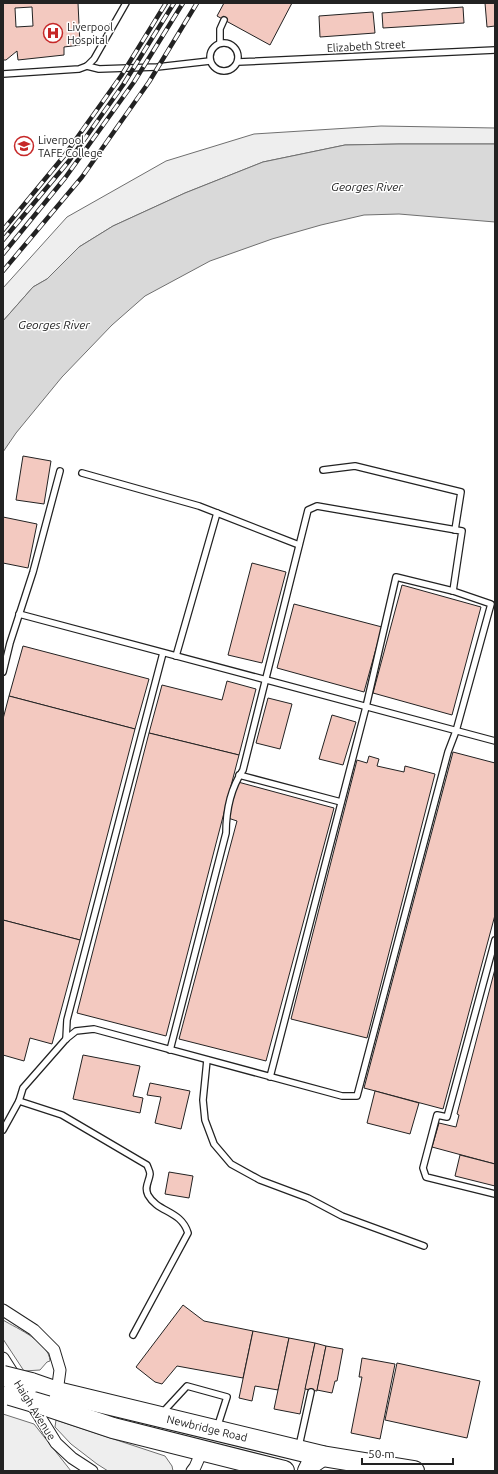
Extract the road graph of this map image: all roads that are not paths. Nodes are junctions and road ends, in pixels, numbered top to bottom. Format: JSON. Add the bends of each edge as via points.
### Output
{"nodes":[{"id":1,"x":126,"y":3,"type":"edge"},
{"id":2,"x":224,"y":20,"type":"dead end"},
{"id":3,"x":220,"y":43,"type":"junction"},
{"id":4,"x":495,"y":50,"type":"edge"},
{"id":5,"x":210,"y":61,"type":"junction"},
{"id":6,"x":238,"y":62,"type":"junction"},
{"id":7,"x":87,"y":66,"type":"junction"},
{"id":8,"x":3,"y":74,"type":"edge"},
{"id":9,"x":323,"y":470,"type":"dead end"},
{"id":10,"x":60,"y":471,"type":"dead end"},
{"id":11,"x":82,"y":473,"type":"dead end"},
{"id":12,"x":217,"y":513,"type":"junction"},
{"id":13,"x":455,"y":530,"type":"junction"},
{"id":14,"x":299,"y":545,"type":"junction"},
{"id":15,"x":453,"y":591,"type":"junction"},
{"id":16,"x":19,"y":614,"type":"junction"},
{"id":17,"x":163,"y":653,"type":"junction"},
{"id":18,"x":176,"y":656,"type":"junction"},
{"id":19,"x":3,"y":672,"type":"edge"},
{"id":20,"x":265,"y":680,"type":"junction"},
{"id":21,"x":366,"y":707,"type":"junction"},
{"id":22,"x":456,"y":731,"type":"junction"},
{"id":23,"x":495,"y":741,"type":"edge"},
{"id":24,"x":239,"y":775,"type":"junction"},
{"id":25,"x":341,"y":802,"type":"junction"},
{"id":26,"x":495,"y":940,"type":"edge"},
{"id":27,"x":66,"y":1039,"type":"junction"},
{"id":28,"x":170,"y":1050,"type":"junction"},
{"id":29,"x":207,"y":1060,"type":"junction"},
{"id":30,"x":270,"y":1077,"type":"junction"},
{"id":31,"x":19,"y":1101,"type":"junction"},
{"id":32,"x":3,"y":1130,"type":"edge"},
{"id":33,"x":495,"y":1194,"type":"edge"},
{"id":34,"x":424,"y":1246,"type":"dead end"},
{"id":35,"x":3,"y":1310,"type":"edge"},
{"id":36,"x":133,"y":1335,"type":"dead end"},
{"id":37,"x":3,"y":1358,"type":"edge"},
{"id":38,"x":3,"y":1376,"type":"edge"},
{"id":39,"x":311,"y":1392,"type":"dead end"},
{"id":40,"x":7,"y":1393,"type":"edge"},
{"id":41,"x":52,"y":1399,"type":"junction"},
{"id":42,"x":158,"y":1417,"type":"junction"},
{"id":43,"x":216,"y":1431,"type":"junction"},
{"id":44,"x":298,"y":1450,"type":"junction"},
{"id":45,"x":202,"y":1451,"type":"junction"},
{"id":46,"x":328,"y":1462,"type":"edge"},
{"id":47,"x":92,"y":1471,"type":"edge"},
{"id":48,"x":192,"y":1471,"type":"edge"},
{"id":49,"x":284,"y":1471,"type":"edge"},
{"id":50,"x":308,"y":1471,"type":"edge"},
{"id":51,"x":414,"y":1471,"type":"edge"}],
"edges":[{"from":1,"to":7,"type":"lane","via":[[94,59]]},
{"from":2,"to":3,"type":"lane","via":[[220,29]]},
{"from":3,"to":5,"type":"lane","via":[[213,48]]},
{"from":3,"to":6,"type":"lane","via":[[229,43],[236,49]]},
{"from":4,"to":6,"type":"lane","name":"Elizabeth Street"},
{"from":5,"to":6,"type":"lane","via":[[215,68],[224,71],[232,69]]},
{"from":5,"to":7,"type":"lane","via":[[158,67],[99,69]]},
{"from":7,"to":8,"type":"lane","via":[[67,71]]},
{"from":9,"to":13,"type":"lane","via":[[355,466],[461,492]]},
{"from":10,"to":16,"type":"lane"},
{"from":11,"to":12,"type":"lane"},
{"from":12,"to":14,"type":"lane"},
{"from":12,"to":18,"type":"lane"},
{"from":13,"to":14,"type":"lane","via":[[317,506],[308,510]]},
{"from":13,"to":15,"type":"lane","via":[[462,531]]},
{"from":14,"to":20,"type":"lane"},
{"from":15,"to":21,"type":"lane","via":[[396,577]]},
{"from":15,"to":22,"type":"lane","via":[[491,604]]},
{"from":16,"to":17,"type":"lane"},
{"from":16,"to":19,"type":"lane"},
{"from":17,"to":18,"type":"lane"},
{"from":17,"to":27,"type":"lane","via":[[67,1020]]},
{"from":18,"to":20,"type":"lane"},
{"from":20,"to":21,"type":"lane"},
{"from":20,"to":24,"type":"lane","via":[[243,770]]},
{"from":21,"to":22,"type":"lane"},
{"from":21,"to":25,"type":"lane"},
{"from":22,"to":23,"type":"lane"},
{"from":22,"to":30,"type":"lane","via":[[448,752],[357,1096],[342,1096]]},
{"from":24,"to":25,"type":"lane"},
{"from":24,"to":28,"type":"lane","via":[[235,781],[226,818],[226,833]]},
{"from":25,"to":30,"type":"lane"},
{"from":26,"to":33,"type":"lane","via":[[447,1117],[437,1115],[423,1168],[426,1177]]},
{"from":27,"to":28,"type":"lane","via":[[76,1031],[94,1029]]},
{"from":27,"to":31,"type":"lane","via":[[23,1088]]},
{"from":28,"to":29,"type":"lane"},
{"from":29,"to":30,"type":"lane"},
{"from":29,"to":34,"type":"lane","via":[[203,1100],[205,1120],[214,1144],[231,1164],[260,1180],[308,1198],[342,1216]]},
{"from":31,"to":32,"type":"lane"},
{"from":31,"to":36,"type":"lane","via":[[62,1115],[147,1165],[150,1174],[146,1186],[148,1195],[155,1203],[182,1220],[186,1226],[188,1233]]},
{"from":35,"to":41,"type":"street","via":[[34,1330],[54,1350],[60,1370]]},
{"from":37,"to":47,"type":"street","name":"Haigh Avenue","via":[[56,1443],[72,1458]]},
{"from":38,"to":41,"type":"highway","name":"Newbridge Road","bridge":true,"via":[[31,1383]]},
{"from":39,"to":44,"type":"lane"},
{"from":40,"to":41,"type":"highway","name":"Newbridge Road","bridge":true},
{"from":41,"to":42,"type":"highway","name":"Newbridge Road"},
{"from":41,"to":45,"type":"highway","name":"Newbridge Road","via":[[113,1428]]},
{"from":42,"to":43,"type":"highway","name":"Newbridge Road"},
{"from":42,"to":43,"type":"lane","via":[[187,1386],[227,1397]]},
{"from":43,"to":44,"type":"highway","name":"Newbridge Road"},
{"from":44,"to":46,"type":"highway","name":"Newbridge Road"},
{"from":45,"to":48,"type":"street"},
{"from":45,"to":49,"type":"highway","name":"Newbridge Road"},
{"from":46,"to":50,"type":"highway","via":[[312,1463]]},
{"from":46,"to":51,"type":"highway","name":"Newbridge Road"}]}
